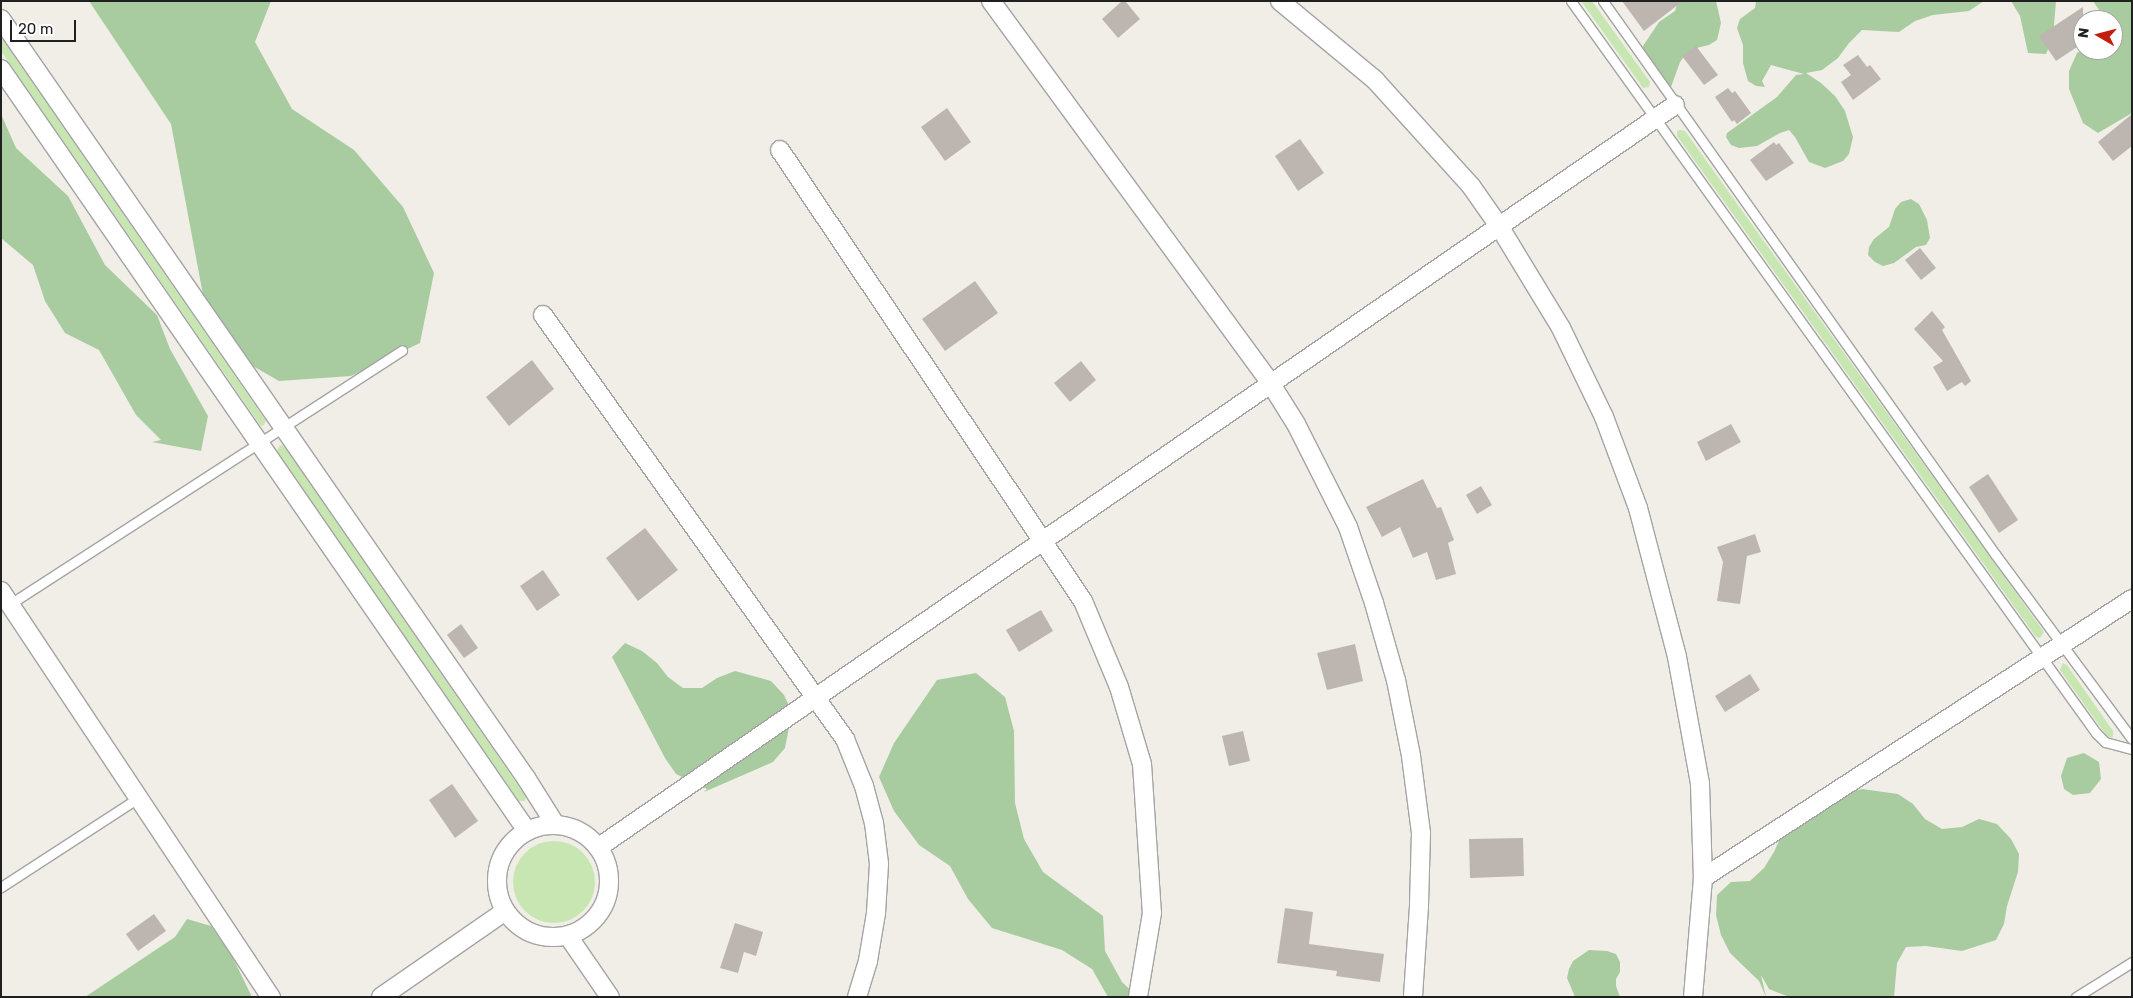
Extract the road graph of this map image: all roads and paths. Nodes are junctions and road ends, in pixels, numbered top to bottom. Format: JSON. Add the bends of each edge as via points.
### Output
{"nodes":[{"id":1,"x":1280,"y":1,"type":"edge"},
{"id":2,"x":1571,"y":1,"type":"edge"},
{"id":3,"x":1603,"y":1,"type":"edge"},
{"id":4,"x":991,"y":2,"type":"edge"},
{"id":5,"x":1,"y":20,"type":"edge"},
{"id":6,"x":1,"y":69,"type":"edge"},
{"id":7,"x":1675,"y":105,"type":"junction"},
{"id":8,"x":1654,"y":118,"type":"junction"},
{"id":9,"x":780,"y":150,"type":"dead end"},
{"id":10,"x":1499,"y":226,"type":"junction"},
{"id":11,"x":543,"y":315,"type":"dead end"},
{"id":12,"x":402,"y":350,"type":"dead end"},
{"id":13,"x":1271,"y":384,"type":"junction"},
{"id":14,"x":283,"y":427,"type":"junction"},
{"id":15,"x":260,"y":443,"type":"junction"},
{"id":16,"x":1044,"y":541,"type":"junction"},
{"id":17,"x":6,"y":597,"type":"edge"},
{"id":18,"x":2132,"y":599,"type":"edge"},
{"id":19,"x":2064,"y":645,"type":"junction"},
{"id":20,"x":2044,"y":658,"type":"junction"},
{"id":21,"x":816,"y":699,"type":"junction"},
{"id":22,"x":2132,"y":739,"type":"edge"},
{"id":23,"x":2132,"y":749,"type":"edge"},
{"id":24,"x":138,"y":798,"type":"junction"},
{"id":25,"x":555,"y":824,"type":"junction"},
{"id":26,"x":527,"y":831,"type":"junction"},
{"id":27,"x":599,"y":848,"type":"junction"},
{"id":28,"x":1703,"y":878,"type":"junction"},
{"id":29,"x":1,"y":886,"type":"edge"},
{"id":30,"x":505,"y":912,"type":"junction"},
{"id":31,"x":568,"y":936,"type":"junction"},
{"id":32,"x":2132,"y":962,"type":"edge"},
{"id":33,"x":272,"y":997,"type":"edge"},
{"id":34,"x":381,"y":997,"type":"edge"},
{"id":35,"x":610,"y":997,"type":"edge"},
{"id":36,"x":856,"y":997,"type":"edge"},
{"id":37,"x":1138,"y":997,"type":"edge"},
{"id":38,"x":1412,"y":997,"type":"edge"},
{"id":39,"x":1693,"y":997,"type":"edge"},
{"id":40,"x":2076,"y":997,"type":"edge"}],
"edges":[{"from":1,"to":10,"type":"street","via":[[1375,80],[1471,186]]},
{"from":2,"to":8,"type":"lane"},
{"from":3,"to":7,"type":"lane"},
{"from":4,"to":13,"type":"street"},
{"from":5,"to":14,"type":"street"},
{"from":6,"to":15,"type":"street"},
{"from":7,"to":8,"type":"street"},
{"from":7,"to":19,"type":"lane"},
{"from":8,"to":10,"type":"street"},
{"from":8,"to":20,"type":"lane"},
{"from":9,"to":16,"type":"street"},
{"from":10,"to":13,"type":"street"},
{"from":10,"to":28,"type":"street","via":[[1561,328],[1604,417],[1638,508],[1677,657],[1700,784]]},
{"from":11,"to":21,"type":"street"},
{"from":12,"to":14,"type":"lane"},
{"from":13,"to":16,"type":"street"},
{"from":13,"to":38,"type":"street","via":[[1296,424],[1348,527],[1396,680],[1411,756],[1421,833]]},
{"from":14,"to":15,"type":"lane"},
{"from":14,"to":25,"type":"street"},
{"from":15,"to":17,"type":"lane"},
{"from":15,"to":26,"type":"street"},
{"from":16,"to":21,"type":"street"},
{"from":16,"to":37,"type":"street","via":[[1084,601],[1119,687],[1142,764],[1152,913]]},
{"from":17,"to":24,"type":"street"},
{"from":18,"to":19,"type":"street"},
{"from":19,"to":20,"type":"street"},
{"from":19,"to":22,"type":"lane"},
{"from":20,"to":23,"type":"lane","via":[[2105,742]]},
{"from":20,"to":28,"type":"street"},
{"from":21,"to":27,"type":"street"},
{"from":21,"to":36,"type":"street","via":[[845,739],[864,786],[874,823],[879,864],[876,913],[868,961]]},
{"from":24,"to":29,"type":"lane"},
{"from":24,"to":33,"type":"street"},
{"from":25,"to":26,"type":"street"},
{"from":25,"to":27,"type":"street","via":[[572,827],[587,835]]},
{"from":26,"to":30,"type":"street","via":[[512,842],[496,875],[498,894]]},
{"from":27,"to":31,"type":"street","via":[[607,864],[610,882],[606,900],[598,916],[585,928]]},
{"from":28,"to":39,"type":"street"},
{"from":30,"to":31,"type":"street","via":[[532,934],[550,938]]},
{"from":30,"to":34,"type":"street"},
{"from":31,"to":35,"type":"street"},
{"from":32,"to":40,"type":"lane"}]}
